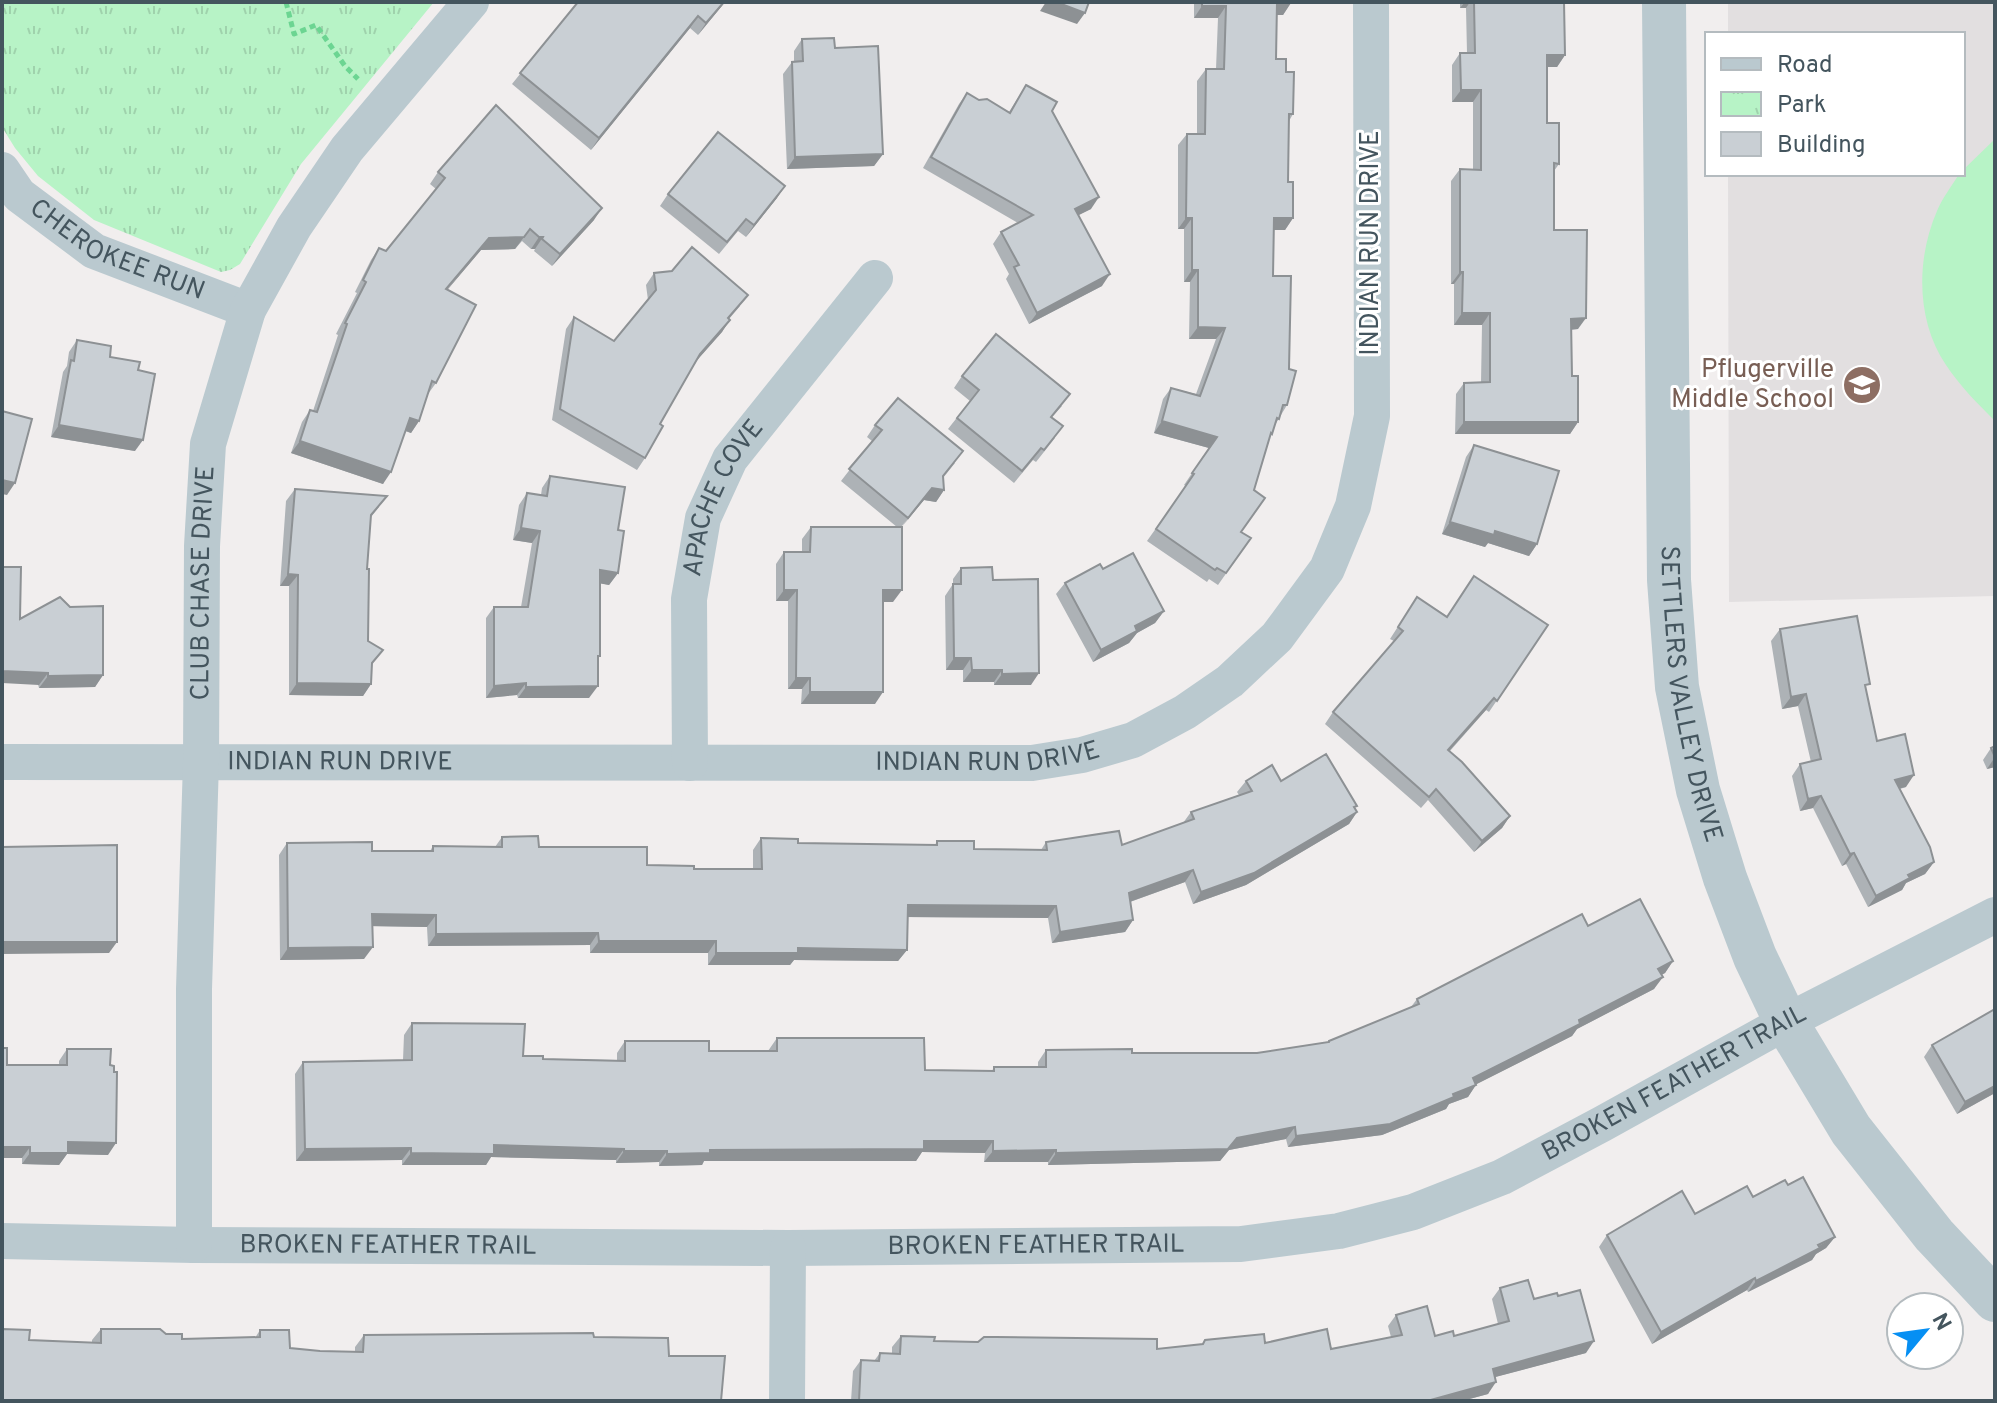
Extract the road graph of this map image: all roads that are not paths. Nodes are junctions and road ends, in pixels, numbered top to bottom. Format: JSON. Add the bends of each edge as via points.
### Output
{"nodes":[{"id":1,"x":471,"y":2,"type":"edge"},
{"id":2,"x":1371,"y":2,"type":"edge"},
{"id":3,"x":1664,"y":2,"type":"edge"},
{"id":4,"x":8,"y":193,"type":"edge"},
{"id":5,"x":875,"y":278,"type":"dead end"},
{"id":6,"x":248,"y":310,"type":"junction"},
{"id":7,"x":2,"y":762,"type":"edge"},
{"id":8,"x":201,"y":762,"type":"junction"},
{"id":9,"x":690,"y":763,"type":"junction"},
{"id":10,"x":1995,"y":915,"type":"edge"},
{"id":11,"x":1786,"y":1022,"type":"junction"},
{"id":12,"x":2,"y":1241,"type":"edge"},
{"id":13,"x":194,"y":1245,"type":"junction"},
{"id":14,"x":788,"y":1248,"type":"junction"},
{"id":15,"x":1995,"y":1300,"type":"edge"},
{"id":16,"x":787,"y":1401,"type":"edge"}],
"edges":[{"from":1,"to":6,"type":"street","name":"CLUB CHASE DRIVE","via":[[347,149],[294,227]]},
{"from":2,"to":9,"type":"street","name":"INDIAN RUN DRIVE","via":[[1372,416],[1353,506],[1327,569],[1277,637],[1230,681],[1185,712],[1133,740],[1082,755],[1032,763]]},
{"from":3,"to":11,"type":"street","name":"SETTLERS VALLEY DRIVE","via":[[1669,580],[1677,687],[1698,790],[1725,878]]},
{"from":4,"to":6,"type":"street","name":"CHEROKEE RUN","via":[[94,251]]},
{"from":5,"to":9,"type":"street","name":"APACHE COVE","via":[[730,459],[703,518],[689,599]]},
{"from":6,"to":8,"type":"street","name":"CLUB CHASE DRIVE","via":[[208,444]]},
{"from":7,"to":8,"type":"street","name":"INDIAN RUN DRIVE"},
{"from":8,"to":9,"type":"street","name":"INDIAN RUN DRIVE"},
{"from":8,"to":13,"type":"street","name":"CLUB CHASE DRIVE"},
{"from":10,"to":11,"type":"street","name":"BROKEN FEATHER TRAIL"},
{"from":11,"to":14,"type":"street","name":"BROKEN FEATHER TRAIL","via":[[1502,1177],[1413,1212],[1339,1231],[1241,1244]]},
{"from":11,"to":15,"type":"street","name":"SETTLERS VALLEY DRIVE","via":[[1851,1130],[1934,1235]]},
{"from":12,"to":13,"type":"street","name":"BROKEN FEATHER TRAIL"},
{"from":13,"to":14,"type":"street","name":"BROKEN FEATHER TRAIL"},
{"from":14,"to":16,"type":"street"}]}
